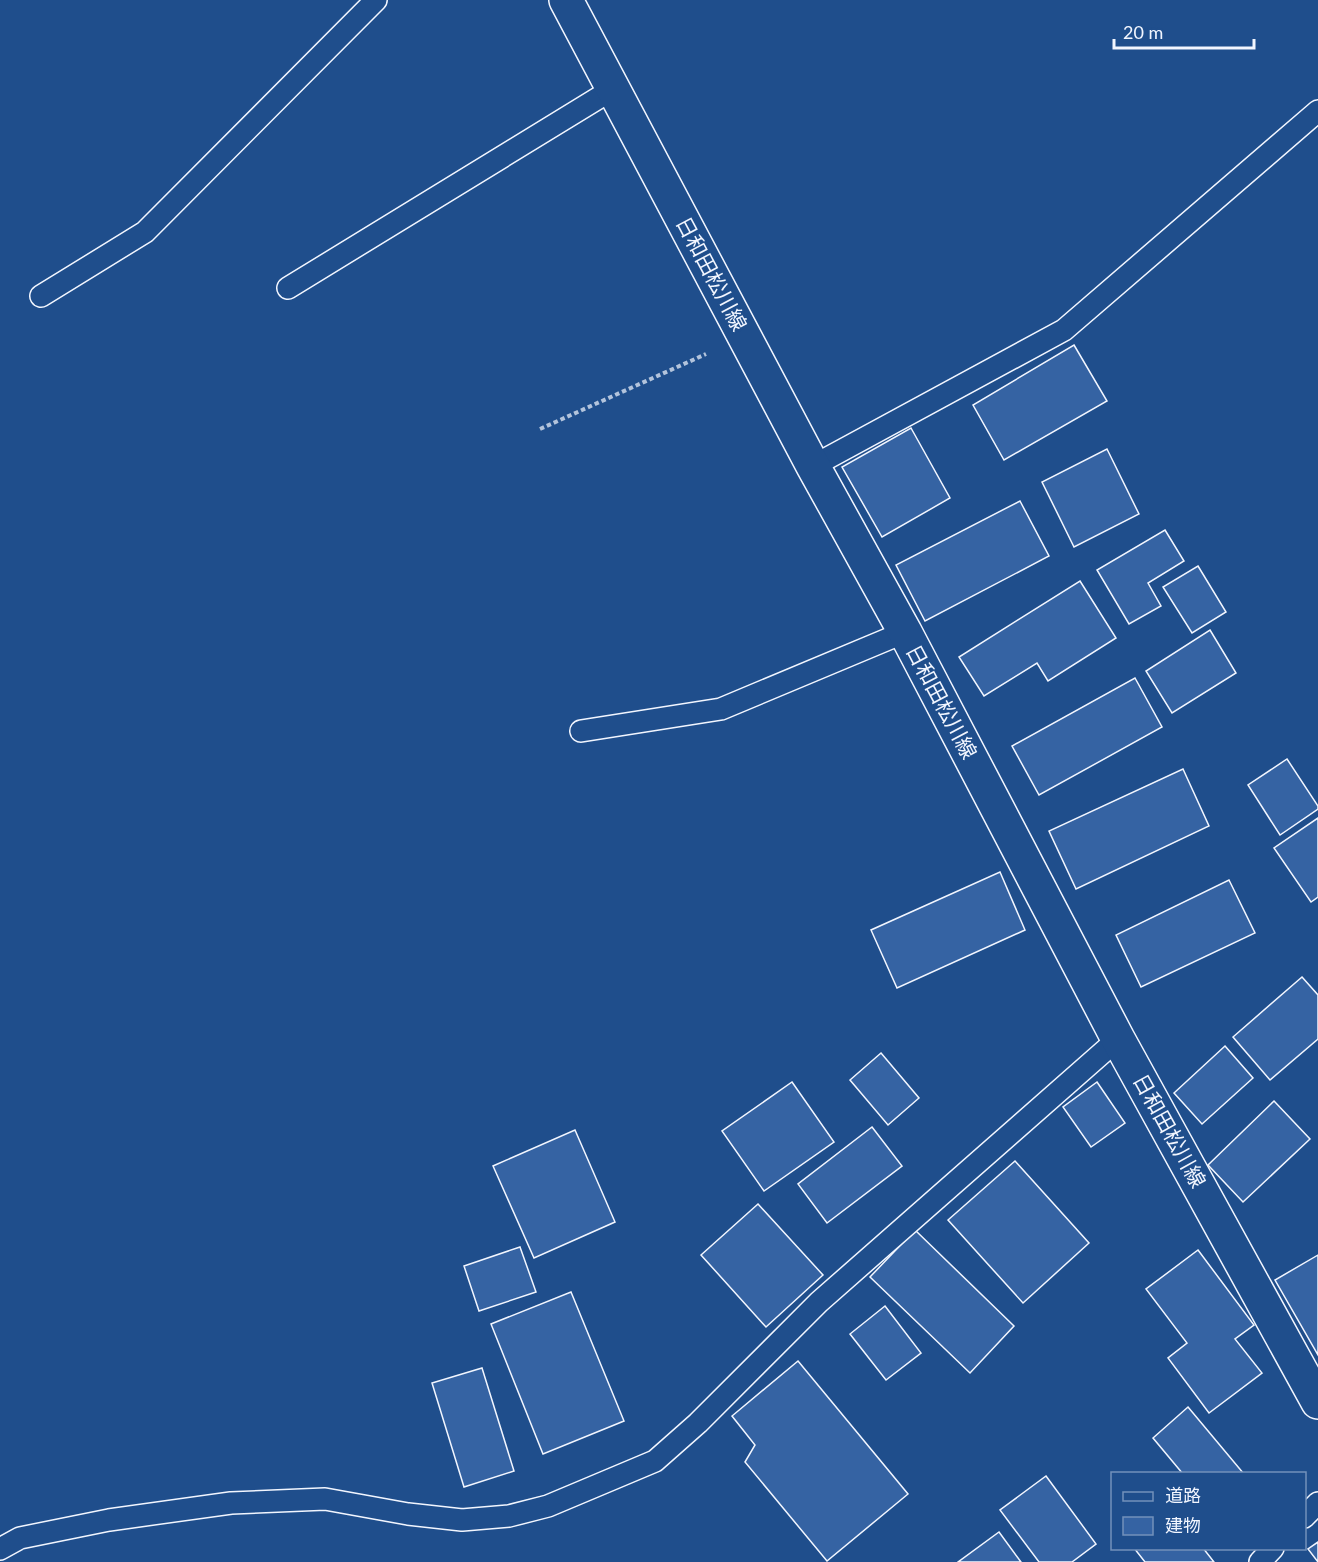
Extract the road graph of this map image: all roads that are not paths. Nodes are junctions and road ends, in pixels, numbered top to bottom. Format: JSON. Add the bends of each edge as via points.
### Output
{"nodes":[{"id":1,"x":376,"y":0,"type":"edge"},
{"id":2,"x":566,"y":0,"type":"edge"},
{"id":3,"x":613,"y":89,"type":"junction"},
{"id":4,"x":1318,"y":111,"type":"edge"},
{"id":5,"x":288,"y":288,"type":"dead end"},
{"id":6,"x":41,"y":296,"type":"dead end"},
{"id":7,"x":813,"y":465,"type":"junction"},
{"id":8,"x":904,"y":632,"type":"junction"},
{"id":9,"x":581,"y":731,"type":"dead end"},
{"id":10,"x":1118,"y":1039,"type":"junction"},
{"id":11,"x":1318,"y":1402,"type":"edge"},
{"id":12,"x":1318,"y":1503,"type":"edge"},
{"id":13,"x":1306,"y":1516,"type":"edge"},
{"id":14,"x":0,"y":1549,"type":"edge"},
{"id":15,"x":1272,"y":1550,"type":"edge"},
{"id":16,"x":1260,"y":1562,"type":"edge"}],
"edges":[{"from":1,"to":6,"type":"lane","via":[[145,232]]},
{"from":2,"to":3,"type":"main road","name":"日和田松川線"},
{"from":3,"to":5,"type":"lane"},
{"from":3,"to":7,"type":"main road","name":"日和田松川線"},
{"from":4,"to":7,"type":"lane","via":[[1064,330]]},
{"from":7,"to":8,"type":"main road","name":"日和田松川線"},
{"from":8,"to":9,"type":"lane","via":[[721,709]]},
{"from":8,"to":10,"type":"main road","name":"日和田松川線"},
{"from":10,"to":11,"type":"main road","name":"日和田松川線"},
{"from":10,"to":14,"type":"lane","via":[[819,1302],[655,1461],[548,1506],[509,1515],[462,1520],[325,1499],[231,1503],[109,1520],[20,1538]]},
{"from":12,"to":13,"type":"lane"},
{"from":15,"to":16,"type":"lane"}]}
